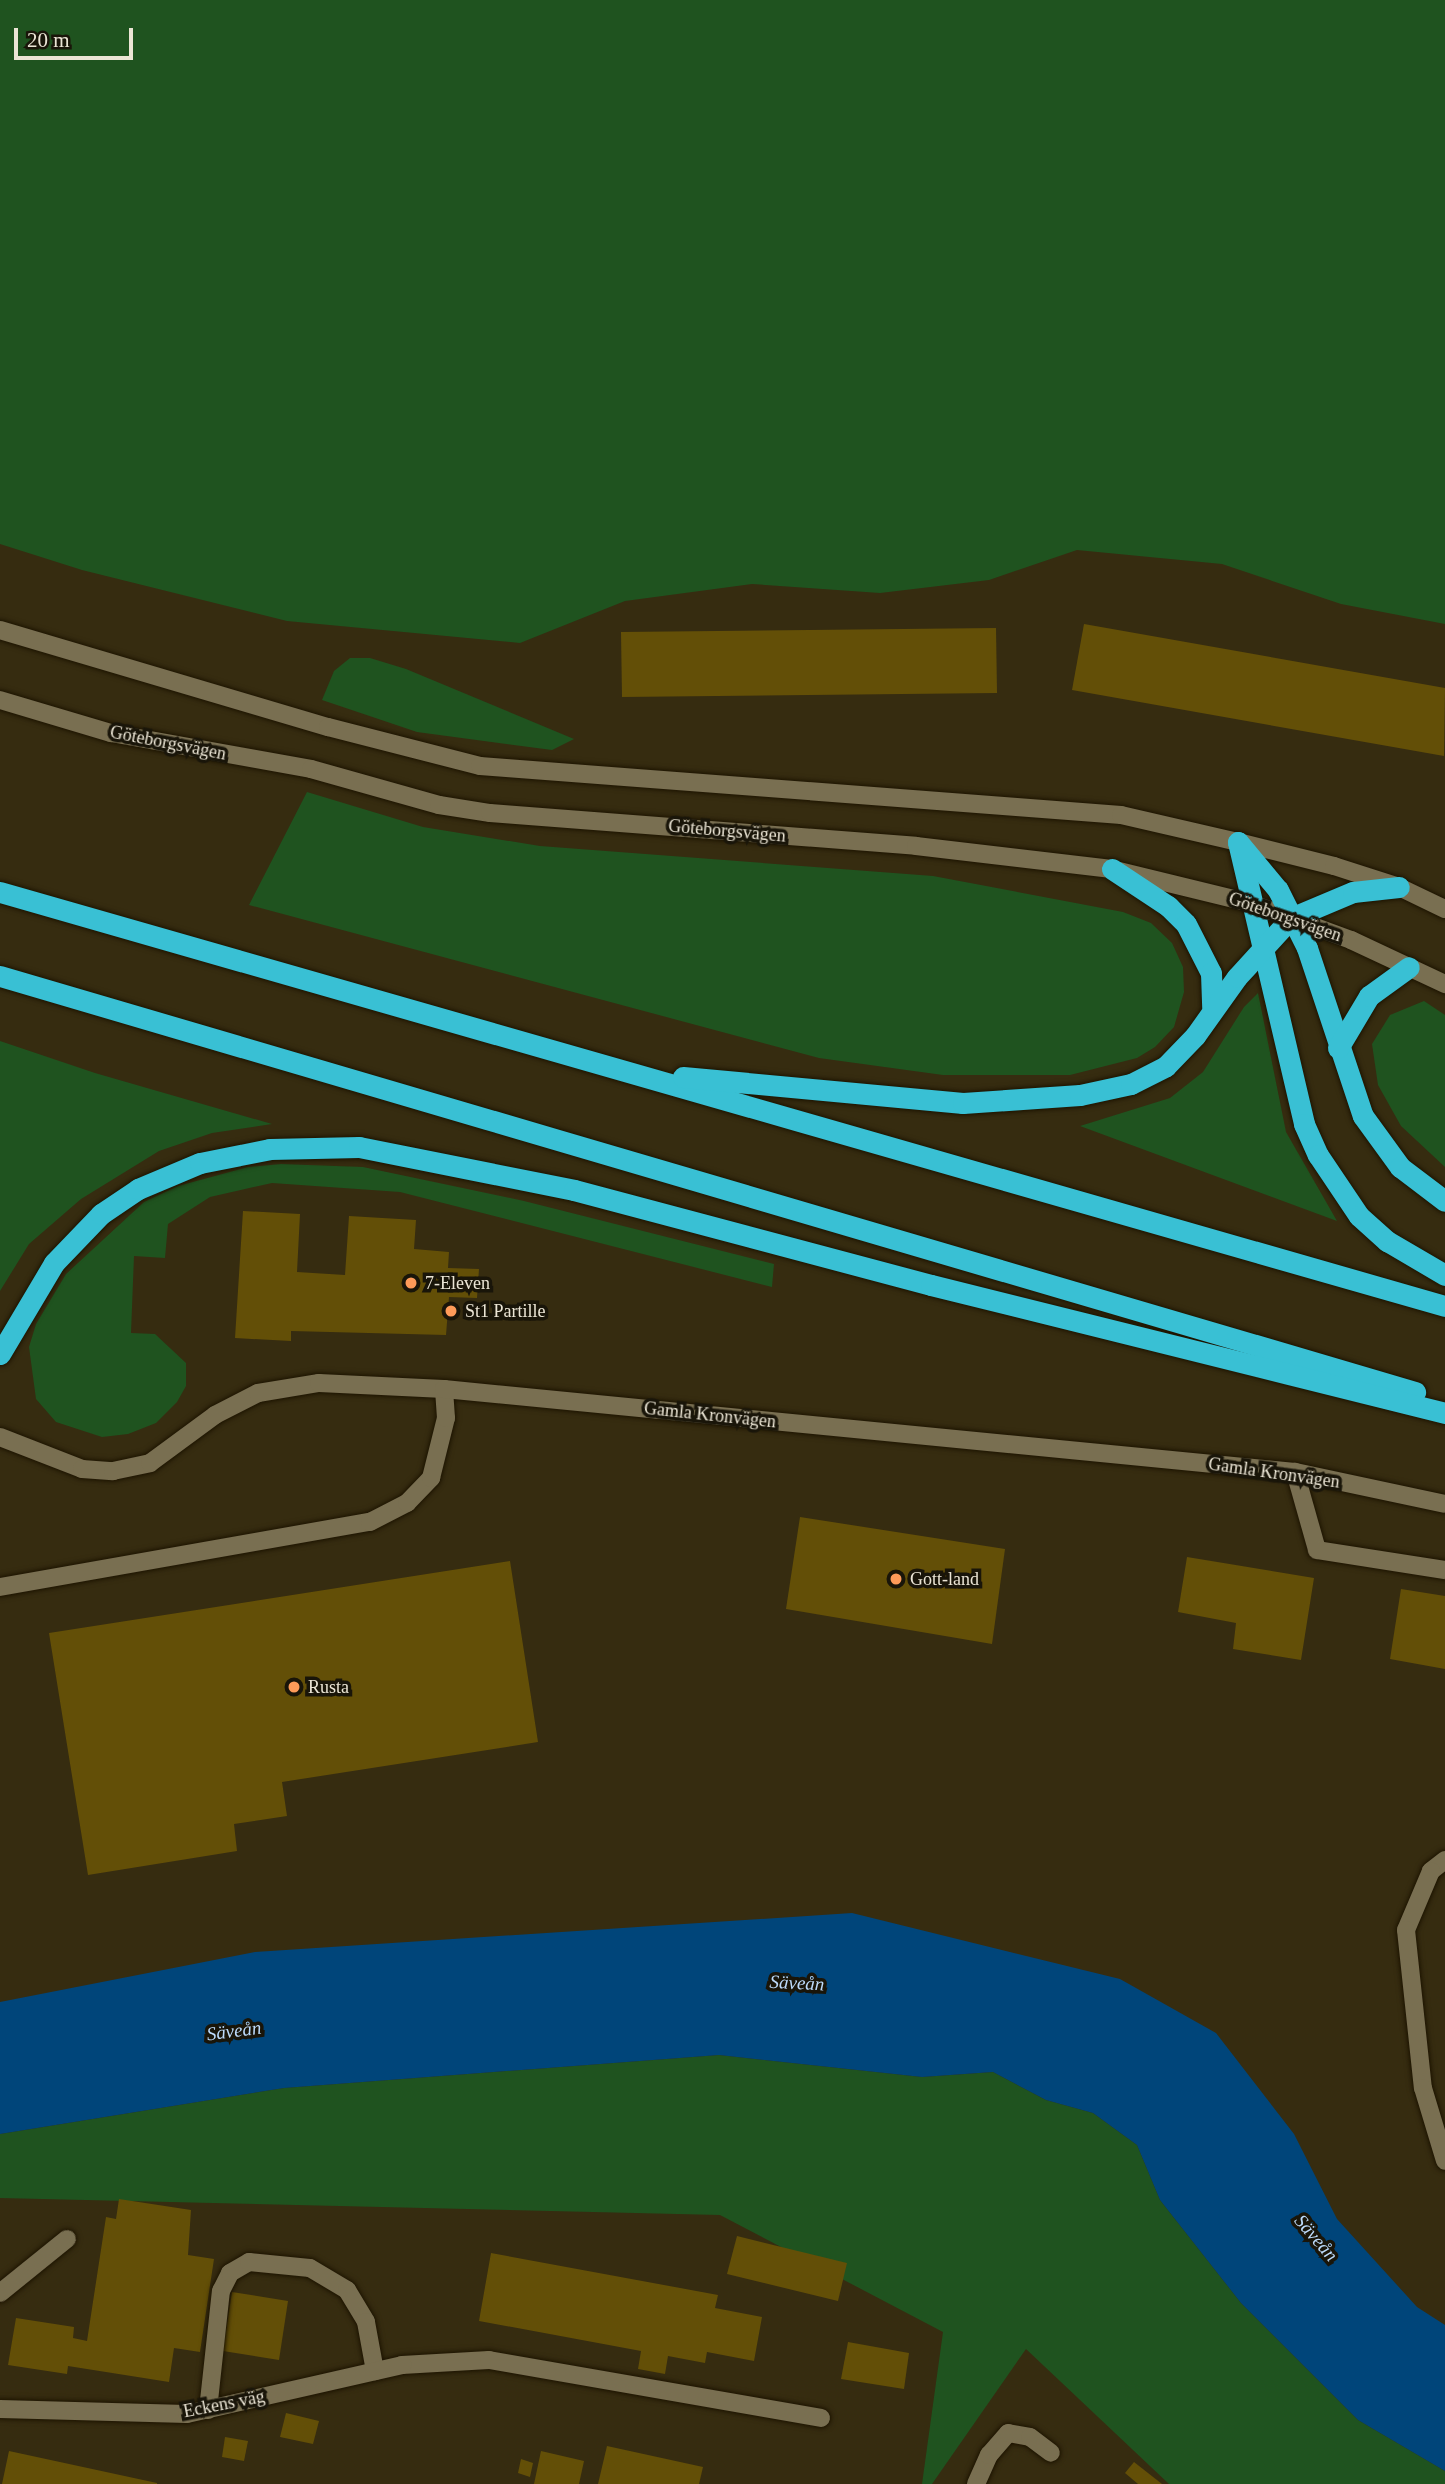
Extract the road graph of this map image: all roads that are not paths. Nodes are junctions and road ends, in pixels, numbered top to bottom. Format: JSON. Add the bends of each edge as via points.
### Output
{"nodes":[{"id":1,"x":0,"y":630,"type":"edge"},
{"id":2,"x":0,"y":700,"type":"edge"},
{"id":3,"x":1238,"y":842,"type":"junction"},
{"id":4,"x":1112,"y":869,"type":"junction"},
{"id":5,"x":1399,"y":887,"type":"junction"},
{"id":6,"x":0,"y":892,"type":"edge"},
{"id":7,"x":1250,"y":903,"type":"junction"},
{"id":8,"x":1445,"y":909,"type":"edge"},
{"id":9,"x":1291,"y":918,"type":"junction"},
{"id":10,"x":1261,"y":948,"type":"junction"},
{"id":11,"x":1409,"y":967,"type":"junction"},
{"id":12,"x":0,"y":976,"type":"edge"},
{"id":13,"x":1445,"y":984,"type":"edge"},
{"id":14,"x":1213,"y":1007,"type":"junction"},
{"id":15,"x":1338,"y":1048,"type":"junction"},
{"id":16,"x":622,"y":1070,"type":"junction"},
{"id":17,"x":1445,"y":1201,"type":"edge"},
{"id":18,"x":1445,"y":1275,"type":"edge"},
{"id":19,"x":1445,"y":1306,"type":"edge"},
{"id":20,"x":0,"y":1354,"type":"edge"},
{"id":21,"x":444,"y":1389,"type":"junction"},
{"id":22,"x":1445,"y":1400,"type":"edge"},
{"id":23,"x":1445,"y":1413,"type":"edge"},
{"id":24,"x":0,"y":1437,"type":"edge"},
{"id":25,"x":1295,"y":1472,"type":"junction"},
{"id":26,"x":1445,"y":1503,"type":"edge"},
{"id":27,"x":1445,"y":1570,"type":"edge"},
{"id":28,"x":0,"y":1587,"type":"edge"},
{"id":29,"x":1445,"y":1860,"type":"edge"},
{"id":30,"x":1445,"y":2161,"type":"edge"},
{"id":31,"x":67,"y":2239,"type":"dead end"},
{"id":32,"x":0,"y":2293,"type":"edge"},
{"id":33,"x":375,"y":2371,"type":"junction"},
{"id":34,"x":0,"y":2409,"type":"edge"},
{"id":35,"x":208,"y":2410,"type":"junction"},
{"id":36,"x":821,"y":2418,"type":"dead end"},
{"id":37,"x":1051,"y":2453,"type":"dead end"},
{"id":38,"x":976,"y":2484,"type":"edge"}],
"edges":[{"from":1,"to":3,"type":"street","via":[[328,727],[480,766],[1121,816]]},
{"from":2,"to":4,"type":"street","name":"Göteborgsvägen","via":[[111,733],[311,769],[439,805],[477,811],[916,846]]},
{"from":3,"to":5,"type":"street"},
{"from":3,"to":7,"type":"highway"},
{"from":3,"to":9,"type":"highway","via":[[1263,867]]},
{"from":4,"to":7,"type":"street","name":"Göteborgsvägen"},
{"from":4,"to":14,"type":"highway","via":[[1168,906],[1186,924],[1211,973]]},
{"from":5,"to":8,"type":"street"},
{"from":5,"to":9,"type":"highway","via":[[1353,892]]},
{"from":6,"to":16,"type":"highway"},
{"from":7,"to":9,"type":"street","name":"Göteborgsvägen"},
{"from":7,"to":10,"type":"highway"},
{"from":9,"to":10,"type":"highway"},
{"from":9,"to":11,"type":"street","name":"Göteborgsvägen"},
{"from":9,"to":15,"type":"highway","via":[[1307,947]]},
{"from":10,"to":14,"type":"highway"},
{"from":10,"to":18,"type":"highway","via":[[1304,1124],[1334,1184],[1387,1241]]},
{"from":11,"to":13,"type":"street","name":"Göteborgsvägen"},
{"from":11,"to":15,"type":"highway","via":[[1369,996]]},
{"from":12,"to":22,"type":"highway"},
{"from":14,"to":16,"type":"highway","via":[[1195,1036],[1166,1066],[1131,1084],[1080,1095],[963,1103]]},
{"from":15,"to":17,"type":"highway","via":[[1363,1116],[1382,1145],[1401,1167]]},
{"from":16,"to":19,"type":"highway"},
{"from":20,"to":23,"type":"highway","via":[[54,1263],[102,1214],[138,1189],[200,1163],[270,1149],[359,1147],[574,1189],[931,1286]]},
{"from":21,"to":24,"type":"street","name":"Gamla Kronvägen","via":[[319,1383],[258,1392],[215,1415],[150,1463],[113,1471],[82,1469]]},
{"from":21,"to":25,"type":"street","name":"Gamla Kronvägen"},
{"from":21,"to":28,"type":"street","via":[[446,1418],[431,1478],[407,1503],[370,1522]]},
{"from":25,"to":26,"type":"street","name":"Gamla Kronvägen"},
{"from":25,"to":27,"type":"street","via":[[1317,1550]]},
{"from":29,"to":30,"type":"street","via":[[1431,1871],[1406,1930],[1423,2088]]},
{"from":31,"to":32,"type":"street"},
{"from":33,"to":35,"type":"street","name":"Eckens väg"},
{"from":33,"to":35,"type":"street","via":[[366,2322],[347,2290],[310,2268],[249,2262],[230,2273],[221,2291]]},
{"from":33,"to":36,"type":"street","name":"Eckens väg","via":[[489,2360]]},
{"from":34,"to":35,"type":"street","name":"Eckens väg","via":[[176,2414]]},
{"from":37,"to":38,"type":"street","via":[[1030,2437],[1008,2433],[989,2455]]}]}
